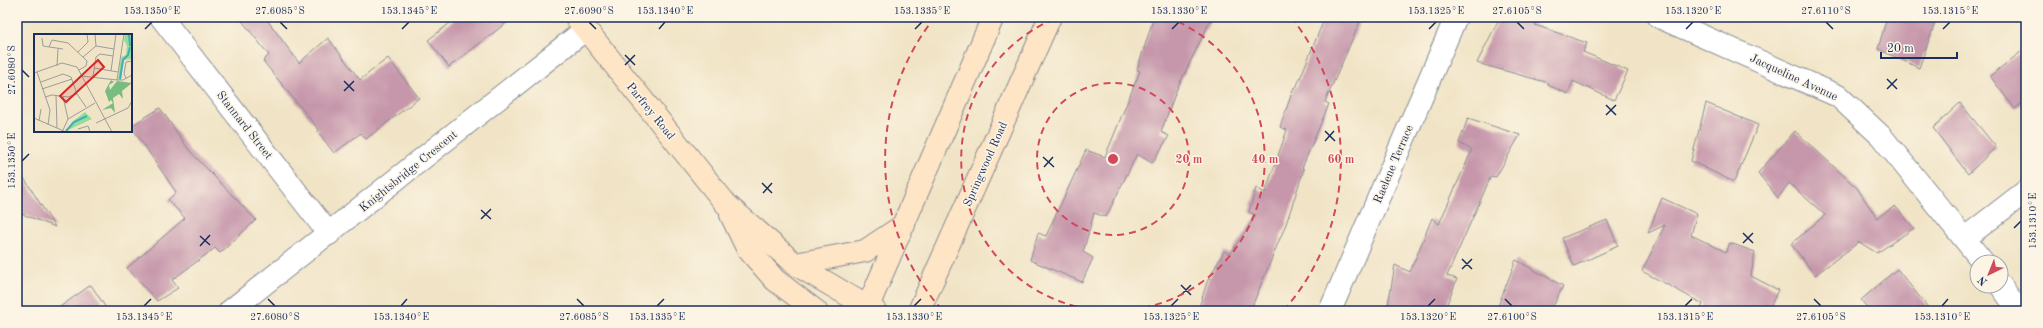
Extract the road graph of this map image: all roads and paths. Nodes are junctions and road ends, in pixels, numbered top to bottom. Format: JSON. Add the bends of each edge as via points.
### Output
{"nodes":[{"id":1,"x":161,"y":17,"type":"edge"},
{"id":2,"x":993,"y":17,"type":"edge"},
{"id":3,"x":1050,"y":17,"type":"edge"},
{"id":4,"x":1456,"y":17,"type":"edge"},
{"id":5,"x":1658,"y":17,"type":"edge"},
{"id":6,"x":581,"y":23,"type":"edge"},
{"id":7,"x":2026,"y":191,"type":"edge"},
{"id":8,"x":726,"y":204,"type":"junction"},
{"id":9,"x":904,"y":225,"type":"junction"},
{"id":10,"x":329,"y":234,"type":"junction"},
{"id":11,"x":1965,"y":238,"type":"junction"},
{"id":12,"x":1977,"y":254,"type":"edge"},
{"id":13,"x":795,"y":264,"type":"junction"},
{"id":14,"x":2007,"y":294,"type":"edge"},
{"id":15,"x":870,"y":310,"type":"edge"},
{"id":16,"x":230,"y":311,"type":"edge"},
{"id":17,"x":816,"y":311,"type":"edge"},
{"id":18,"x":919,"y":311,"type":"edge"},
{"id":19,"x":1330,"y":311,"type":"edge"},
{"id":20,"x":2019,"y":311,"type":"edge"}],
"edges":[{"from":1,"to":10,"type":"street","name":"Stannard Street"},
{"from":2,"to":9,"type":"main road"},
{"from":3,"to":18,"type":"main road","name":"Springwood Road"},
{"from":4,"to":19,"type":"street","name":"Raelene Terrace"},
{"from":5,"to":11,"type":"street","name":"Jacqueline Avenue","via":[[1838,96],[1881,136]]},
{"from":6,"to":8,"type":"main road","name":"Parfrey Road"},
{"from":6,"to":10,"type":"street","name":"Knightsbridge Crescent"},
{"from":7,"to":11,"type":"street"},
{"from":8,"to":13,"type":"main road","name":"Parfrey Road"},
{"from":8,"to":17,"type":"main road","name":"Parfrey Road","via":[[747,248],[775,280]]},
{"from":9,"to":13,"type":"main road","via":[[865,251]]},
{"from":9,"to":15,"type":"main road"},
{"from":10,"to":16,"type":"street","name":"Knightsbridge Crescent"},
{"from":11,"to":12,"type":"street","name":"Jacqueline Avenue"},
{"from":13,"to":15,"type":"main road","name":"Parfrey Road"},
{"from":14,"to":20,"type":"street"}]}
